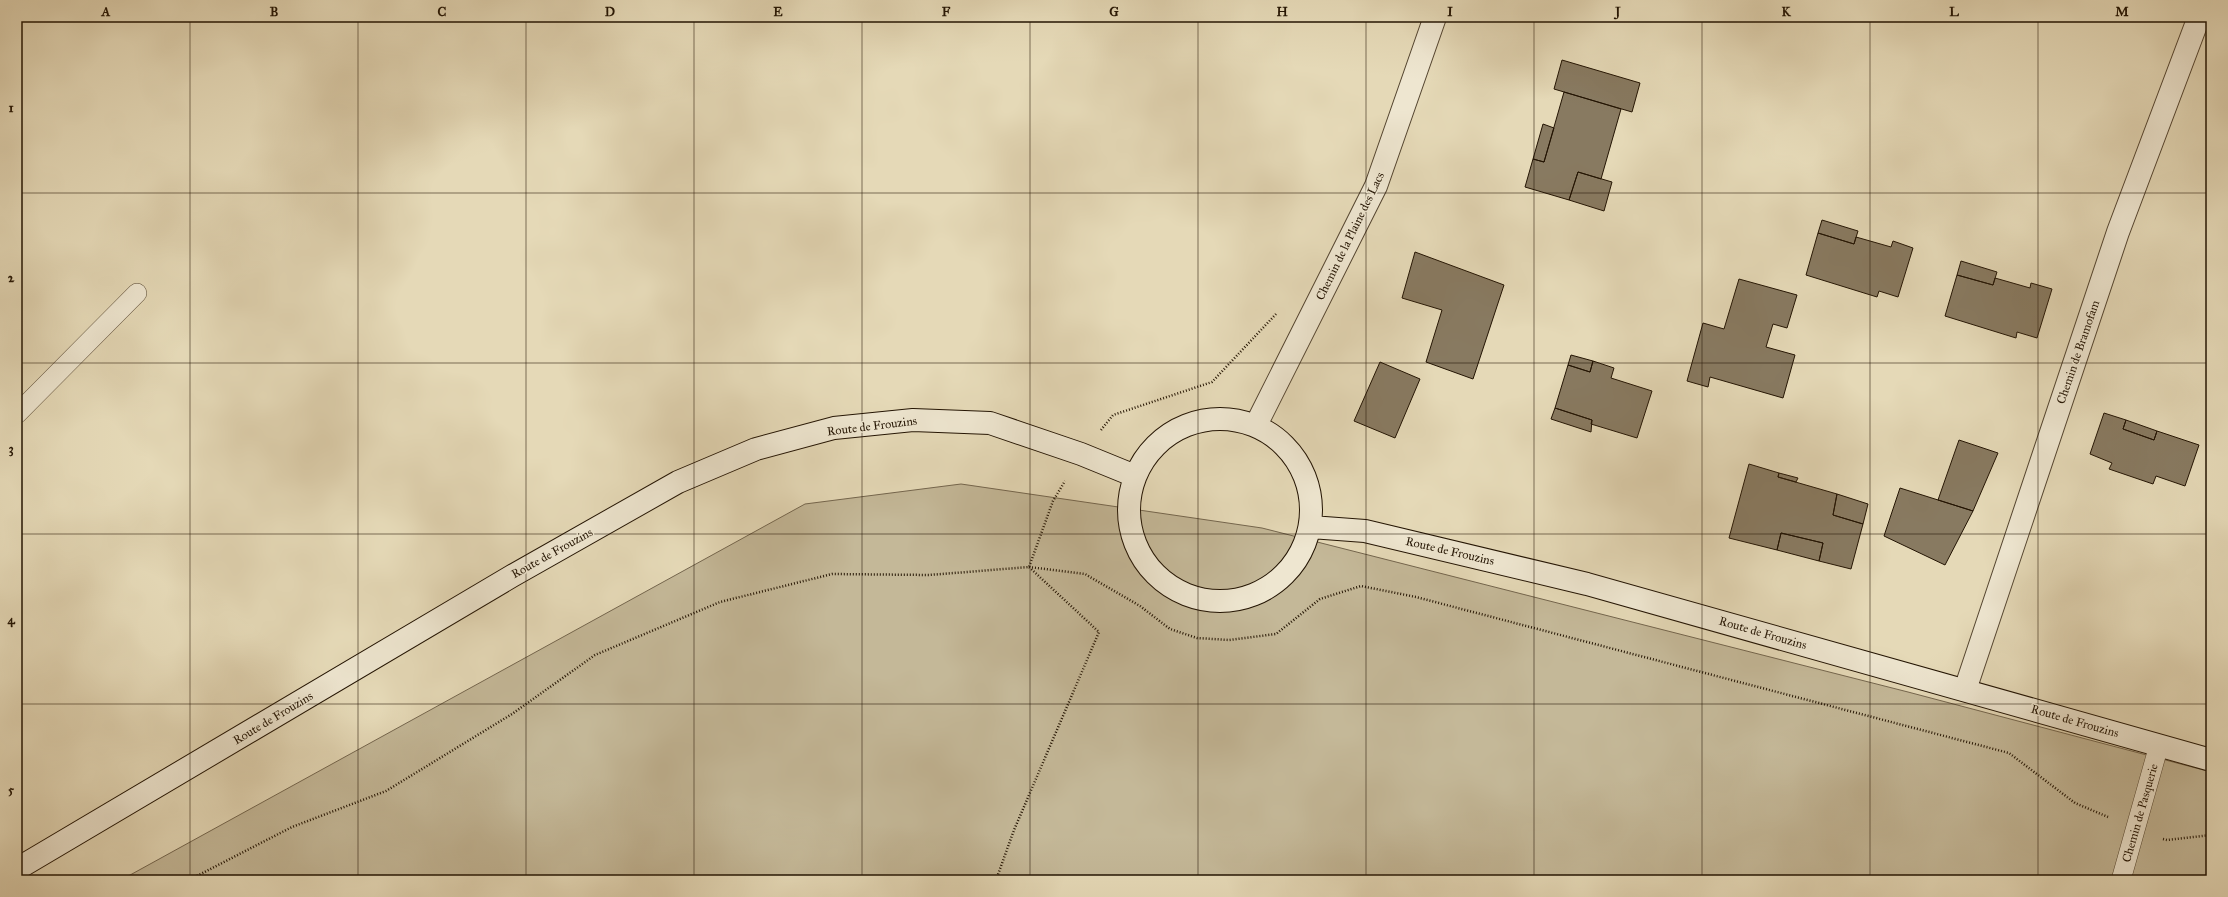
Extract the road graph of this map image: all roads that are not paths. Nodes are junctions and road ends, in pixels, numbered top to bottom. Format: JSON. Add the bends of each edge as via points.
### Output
{"nodes":[{"id":1,"x":1435,"y":17,"type":"edge"},
{"id":2,"x":2199,"y":17,"type":"edge"},
{"id":3,"x":137,"y":293,"type":"dead end"},
{"id":4,"x":17,"y":414,"type":"edge"},
{"id":5,"x":1256,"y":425,"type":"junction"},
{"id":6,"x":1135,"y":476,"type":"junction"},
{"id":7,"x":1311,"y":527,"type":"junction"},
{"id":8,"x":1964,"y":690,"type":"junction"},
{"id":9,"x":2159,"y":745,"type":"junction"},
{"id":10,"x":2211,"y":760,"type":"edge"},
{"id":11,"x":17,"y":869,"type":"edge"},
{"id":12,"x":2121,"y":880,"type":"edge"}],
"edges":[{"from":1,"to":5,"type":"main road","name":"Chemin de la Plaine des Lacs","via":[[1376,186]]},
{"from":2,"to":8,"type":"main road","name":"Chemin de Bramofam","via":[[2118,232]]},
{"from":3,"to":4,"type":"lane"},
{"from":5,"to":6,"type":"main road","via":[[1227,419],[1199,421],[1172,432],[1150,451]]},
{"from":5,"to":7,"type":"main road","via":[[1282,442],[1301,466],[1311,495]]},
{"from":6,"to":7,"type":"main road","via":[[1128,506],[1135,543],[1145,563],[1167,585],[1194,598],[1225,602],[1255,595],[1281,579],[1300,555]]},
{"from":6,"to":11,"type":"main road","name":"Route de Frouzins","via":[[1081,454],[990,423],[913,420],[834,428],[756,450],[678,482],[512,576]]},
{"from":7,"to":8,"type":"main road","name":"Route de Frouzins","via":[[1365,531],[1587,584]]},
{"from":8,"to":9,"type":"main road","name":"Route de Frouzins"},
{"from":9,"to":10,"type":"main road","name":"Route de Frouzins"},
{"from":9,"to":12,"type":"lane","name":"Chemin de Pasquerie"}]}
